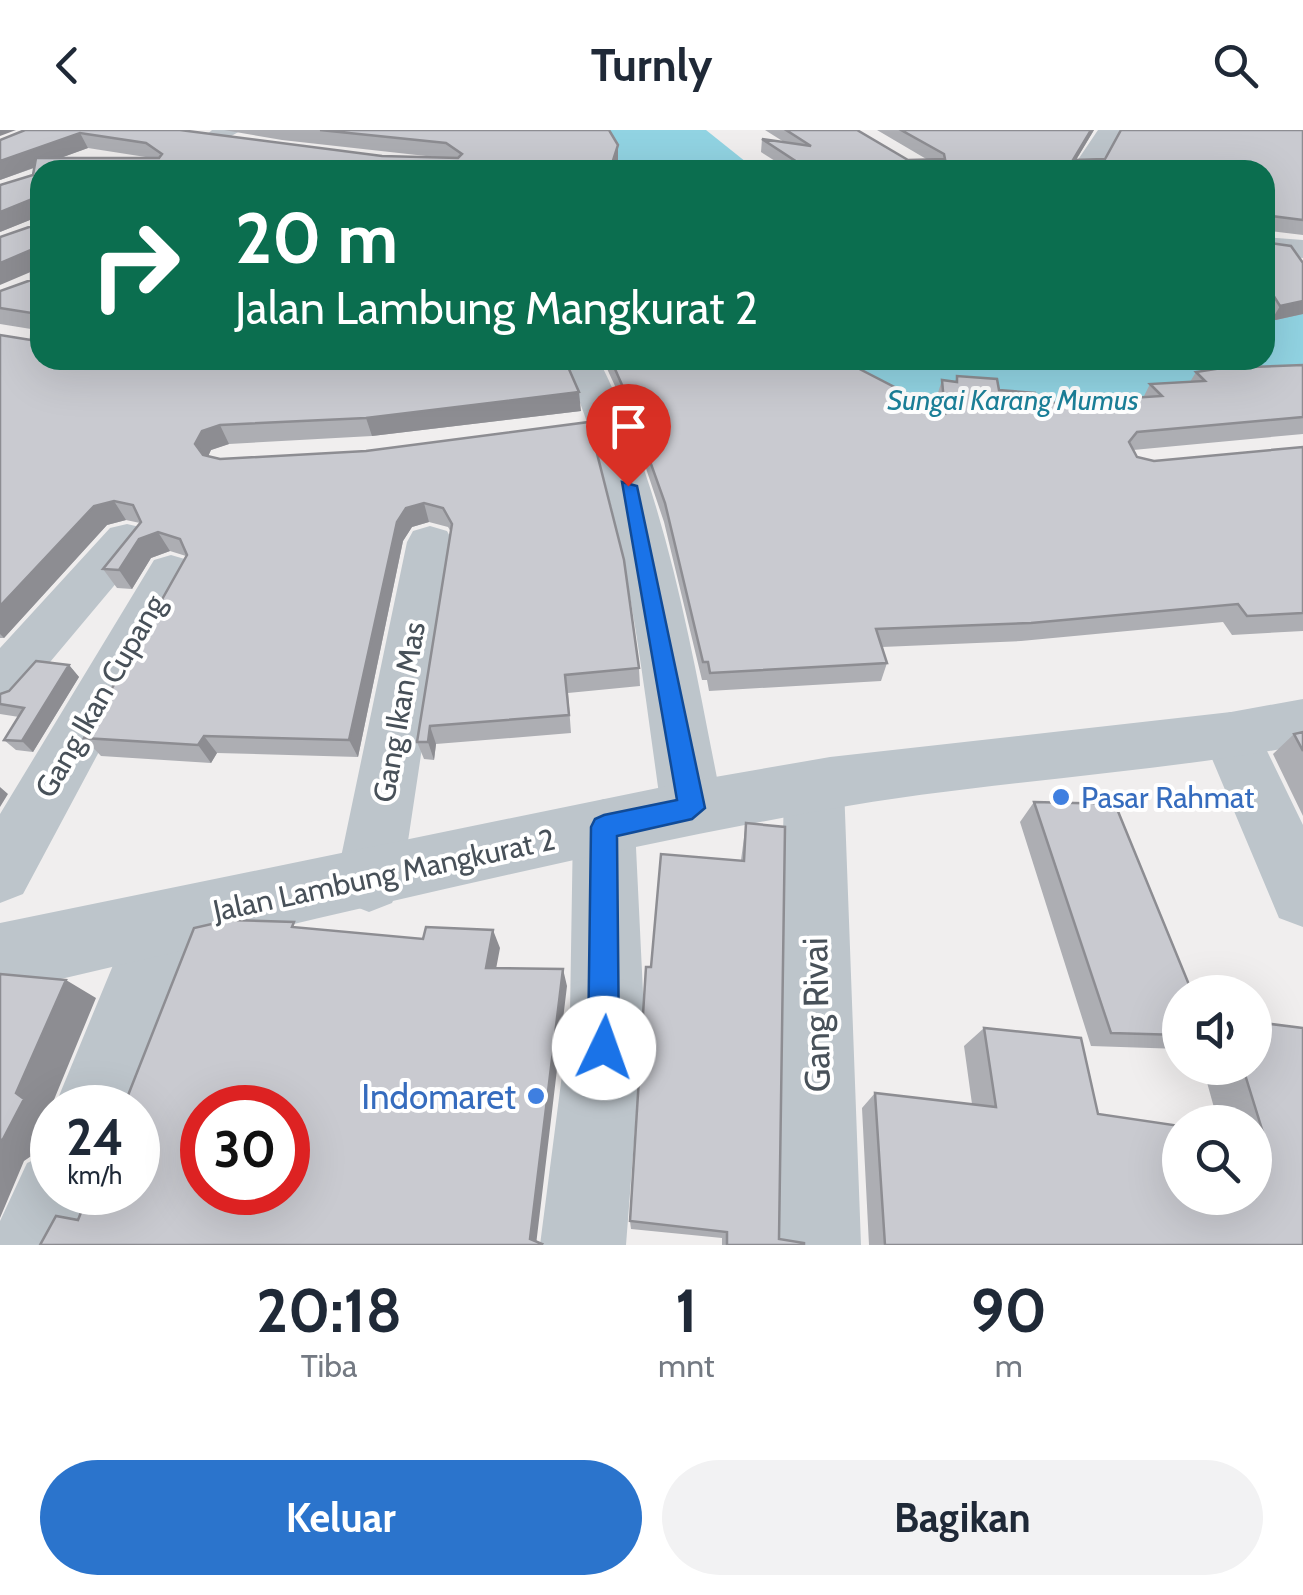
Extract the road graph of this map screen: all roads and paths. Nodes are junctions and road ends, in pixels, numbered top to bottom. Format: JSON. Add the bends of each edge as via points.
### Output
{"nodes":[{"id":1,"x":1110,"y":130,"type":"edge"},
{"id":2,"x":226,"y":139,"type":"edge"},
{"id":3,"x":188,"y":145,"type":"edge"},
{"id":4,"x":1090,"y":160,"type":"edge"},
{"id":5,"x":1275,"y":247,"type":"edge"},
{"id":6,"x":1303,"y":249,"type":"edge"},
{"id":7,"x":583,"y":370,"type":"edge"},
{"id":8,"x":127,"y":539,"type":"edge"},
{"id":9,"x":430,"y":542,"type":"dead end"},
{"id":10,"x":171,"y":572,"type":"dead end"},
{"id":11,"x":0,"y":684,"type":"edge"},
{"id":12,"x":1303,"y":722,"type":"edge"},
{"id":13,"x":1231,"y":735,"type":"junction"},
{"id":14,"x":814,"y":786,"type":"junction"},
{"id":15,"x":692,"y":808,"type":"junction"},
{"id":16,"x":604,"y":827,"type":"junction"},
{"id":17,"x":0,"y":872,"type":"edge"},
{"id":18,"x":369,"y":881,"type":"junction"},
{"id":19,"x":1303,"y":896,"type":"edge"},
{"id":20,"x":164,"y":923,"type":"junction"},
{"id":21,"x":0,"y":958,"type":"edge"},
{"id":22,"x":102,"y":1085,"type":"edge"},
{"id":23,"x":46,"y":1215,"type":"edge"},
{"id":24,"x":33,"y":1245,"type":"edge"},
{"id":25,"x":583,"y":1245,"type":"edge"},
{"id":26,"x":818,"y":1245,"type":"edge"}],
"edges":[{"from":1,"to":4,"type":"street"},
{"from":2,"to":3,"type":"street"},
{"from":5,"to":6,"type":"street"},
{"from":7,"to":15,"type":"street","via":[[592,425],[649,576]]},
{"from":8,"to":11,"type":"street"},
{"from":9,"to":18,"type":"street","name":"Gang Ikan Mas"},
{"from":10,"to":17,"type":"street","name":"Gang Ikan Cupang"},
{"from":12,"to":13,"type":"street","name":"Jalan Lambung Mangkurat 2"},
{"from":13,"to":14,"type":"street","name":"Jalan Lambung Mangkurat 2"},
{"from":13,"to":19,"type":"street"},
{"from":14,"to":15,"type":"street","name":"Jalan Lambung Mangkurat 2"},
{"from":14,"to":26,"type":"street","name":"Gang Rivai"},
{"from":15,"to":16,"type":"street","name":"Jalan Lambung Mangkurat 2"},
{"from":16,"to":18,"type":"street","name":"Jalan Lambung Mangkurat 2"},
{"from":16,"to":25,"type":"street","via":[[607,1013]]},
{"from":18,"to":20,"type":"street","name":"Jalan Lambung Mangkurat 2"},
{"from":20,"to":21,"type":"street","name":"Jalan Lambung Mangkurat 2"},
{"from":20,"to":22,"type":"street"},
{"from":23,"to":24,"type":"street"}]}
